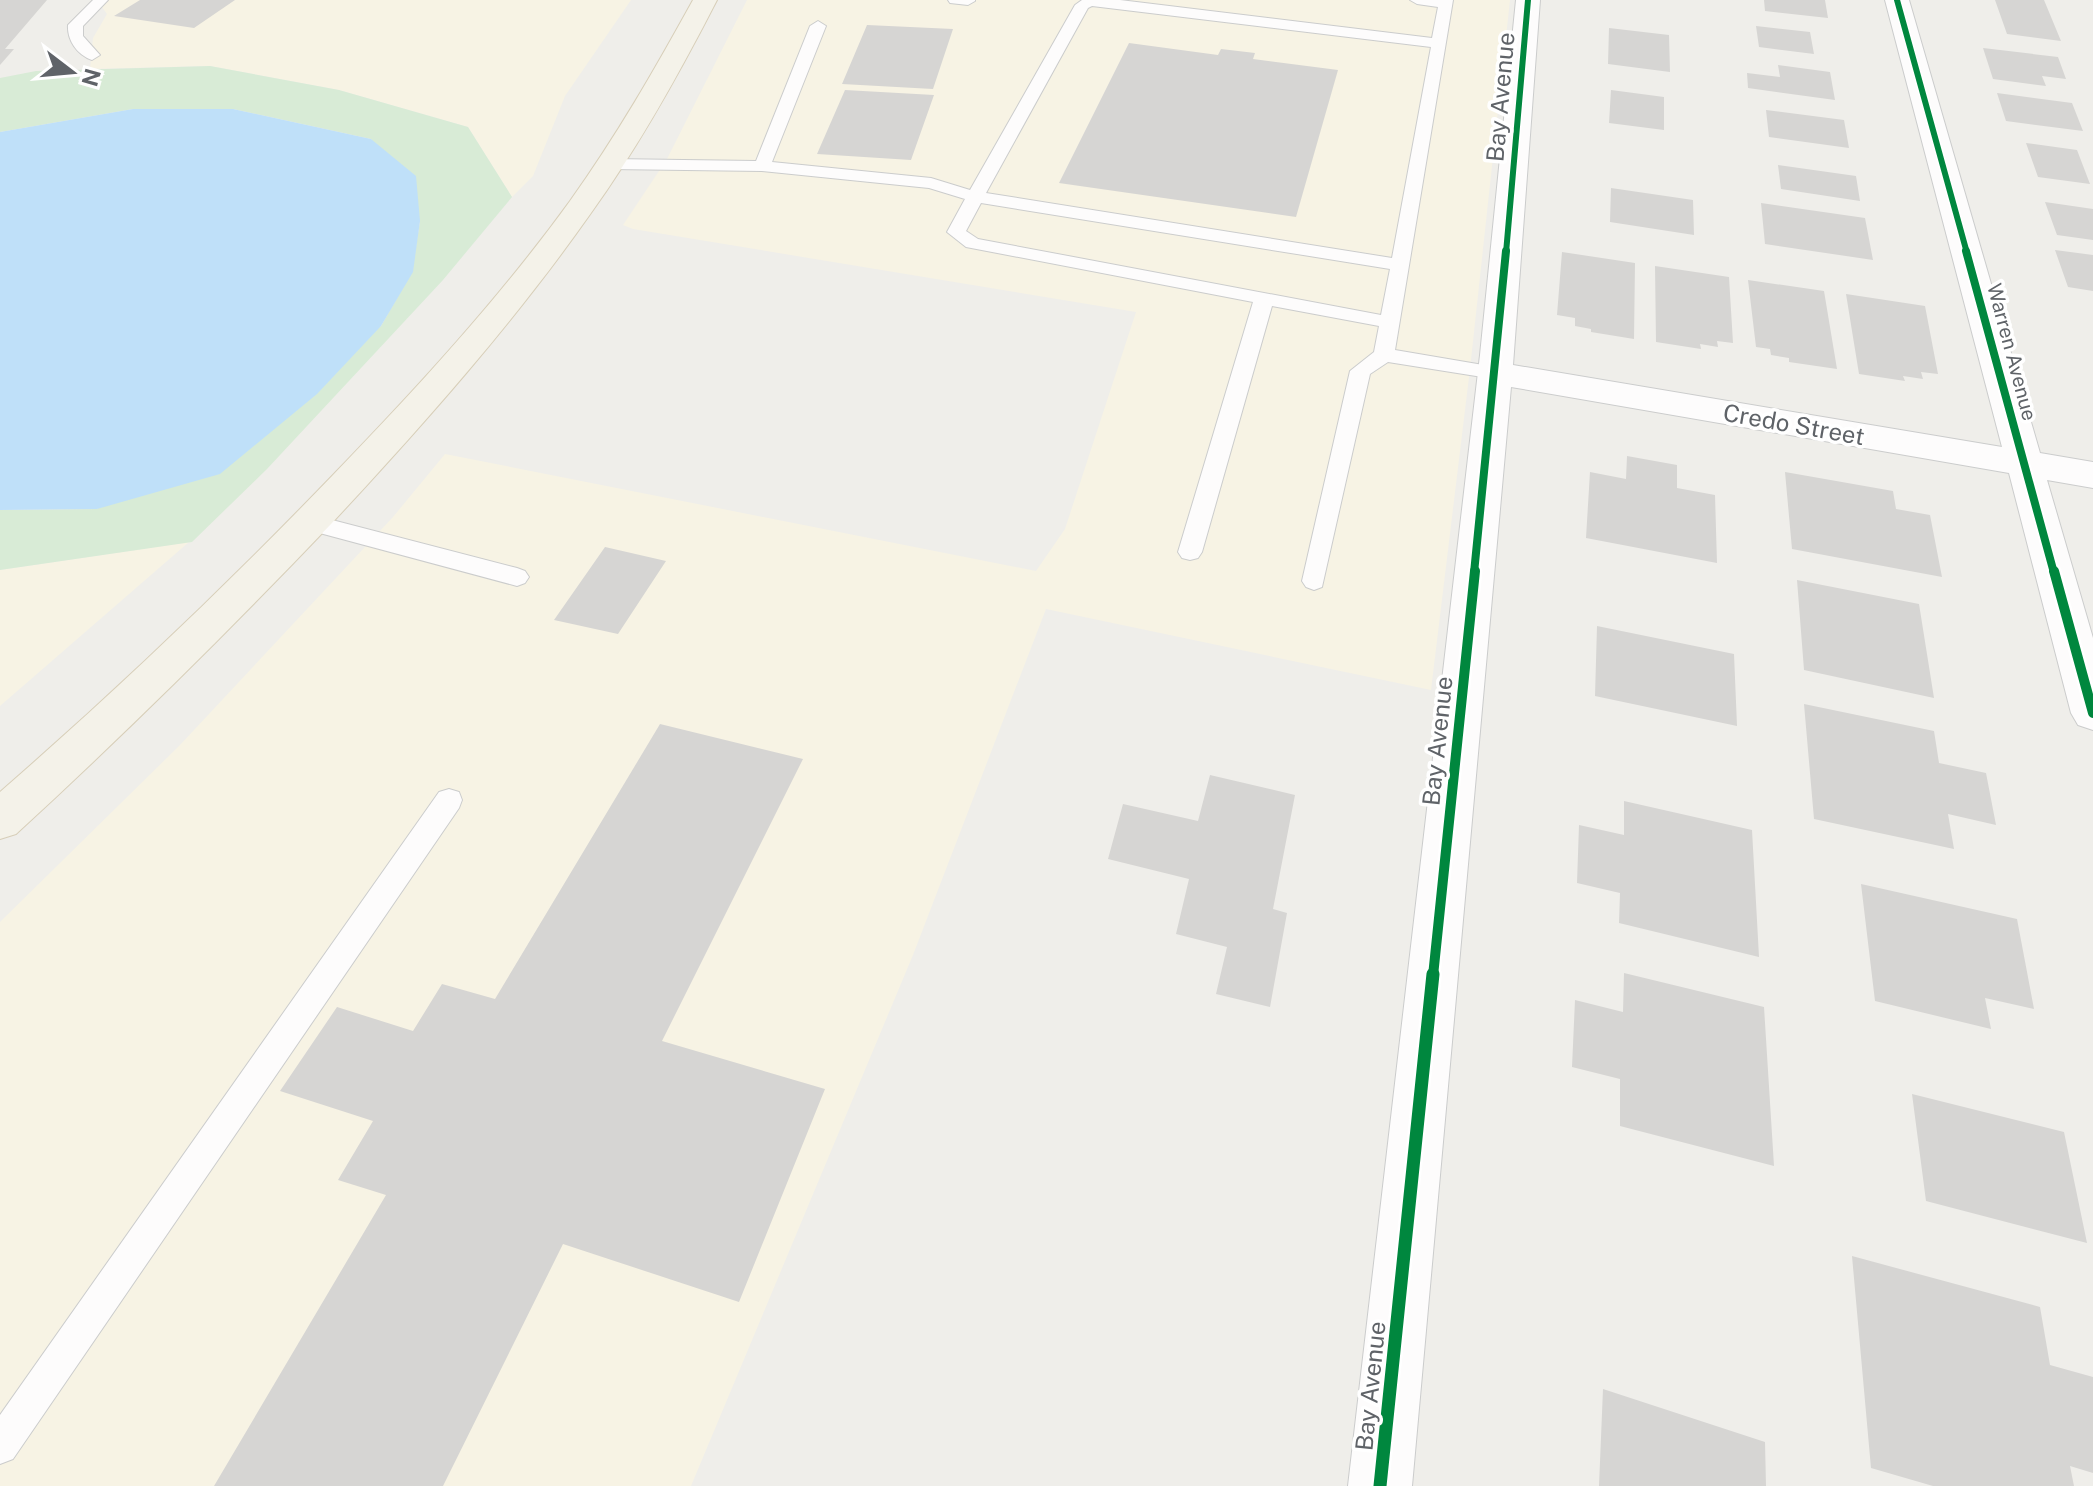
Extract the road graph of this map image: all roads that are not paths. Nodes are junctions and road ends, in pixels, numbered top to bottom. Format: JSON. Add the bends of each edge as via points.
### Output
{"nodes":[{"id":1,"x":101,"y":0,"type":"edge"},
{"id":2,"x":705,"y":0,"type":"edge"},
{"id":3,"x":1417,"y":0,"type":"edge"},
{"id":4,"x":1528,"y":0,"type":"edge"},
{"id":5,"x":1897,"y":0,"type":"edge"},
{"id":6,"x":1109,"y":1,"type":"edge"},
{"id":7,"x":1446,"y":2,"type":"edge"},
{"id":8,"x":818,"y":26,"type":"dead end"},
{"id":9,"x":1439,"y":43,"type":"junction"},
{"id":10,"x":92,"y":55,"type":"dead end"},
{"id":11,"x":610,"y":164,"type":"junction"},
{"id":12,"x":762,"y":166,"type":"junction"},
{"id":13,"x":975,"y":197,"type":"junction"},
{"id":14,"x":1400,"y":265,"type":"junction"},
{"id":15,"x":1264,"y":299,"type":"junction"},
{"id":16,"x":1388,"y":322,"type":"junction"},
{"id":17,"x":1384,"y":355,"type":"junction"},
{"id":18,"x":1495,"y":373,"type":"junction"},
{"id":19,"x":2023,"y":463,"type":"junction"},
{"id":20,"x":2093,"y":475,"type":"edge"},
{"id":21,"x":309,"y":522,"type":"junction"},
{"id":22,"x":1190,"y":552,"type":"dead end"},
{"id":23,"x":517,"y":577,"type":"dead end"},
{"id":24,"x":1314,"y":581,"type":"dead end"},
{"id":25,"x":2093,"y":713,"type":"edge"},
{"id":26,"x":449,"y":800,"type":"dead end"},
{"id":27,"x":0,"y":820,"type":"edge"},
{"id":28,"x":0,"y":1446,"type":"edge"},
{"id":29,"x":1380,"y":1486,"type":"edge"}],
"edges":[{"from":1,"to":10,"type":"lane","via":[[75,25],[75,37]]},
{"from":2,"to":11,"type":"main road"},
{"from":3,"to":7,"type":"lane"},
{"from":4,"to":18,"type":"street","name":"Bay Avenue"},
{"from":5,"to":19,"type":"street","name":"Warren Avenue"},
{"from":6,"to":9,"type":"lane"},
{"from":6,"to":13,"type":"lane","via":[[1082,5]]},
{"from":7,"to":9,"type":"lane"},
{"from":8,"to":12,"type":"lane"},
{"from":9,"to":14,"type":"lane"},
{"from":11,"to":12,"type":"lane"},
{"from":11,"to":21,"type":"main road","via":[[479,337]]},
{"from":12,"to":13,"type":"lane","via":[[931,183]]},
{"from":13,"to":14,"type":"lane"},
{"from":13,"to":15,"type":"lane","via":[[956,232],[972,243]]},
{"from":14,"to":16,"type":"lane"},
{"from":15,"to":16,"type":"lane"},
{"from":15,"to":22,"type":"lane"},
{"from":16,"to":17,"type":"lane"},
{"from":17,"to":18,"type":"lane"},
{"from":17,"to":24,"type":"lane","via":[[1360,371]]},
{"from":18,"to":19,"type":"street","name":"Credo Street"},
{"from":18,"to":29,"type":"street","name":"Bay Avenue"},
{"from":19,"to":20,"type":"street","name":"Credo Street"},
{"from":19,"to":25,"type":"street","name":"Warren Avenue"},
{"from":21,"to":23,"type":"lane"},
{"from":21,"to":27,"type":"main road","via":[[148,685]]},
{"from":26,"to":28,"type":"lane"}]}
